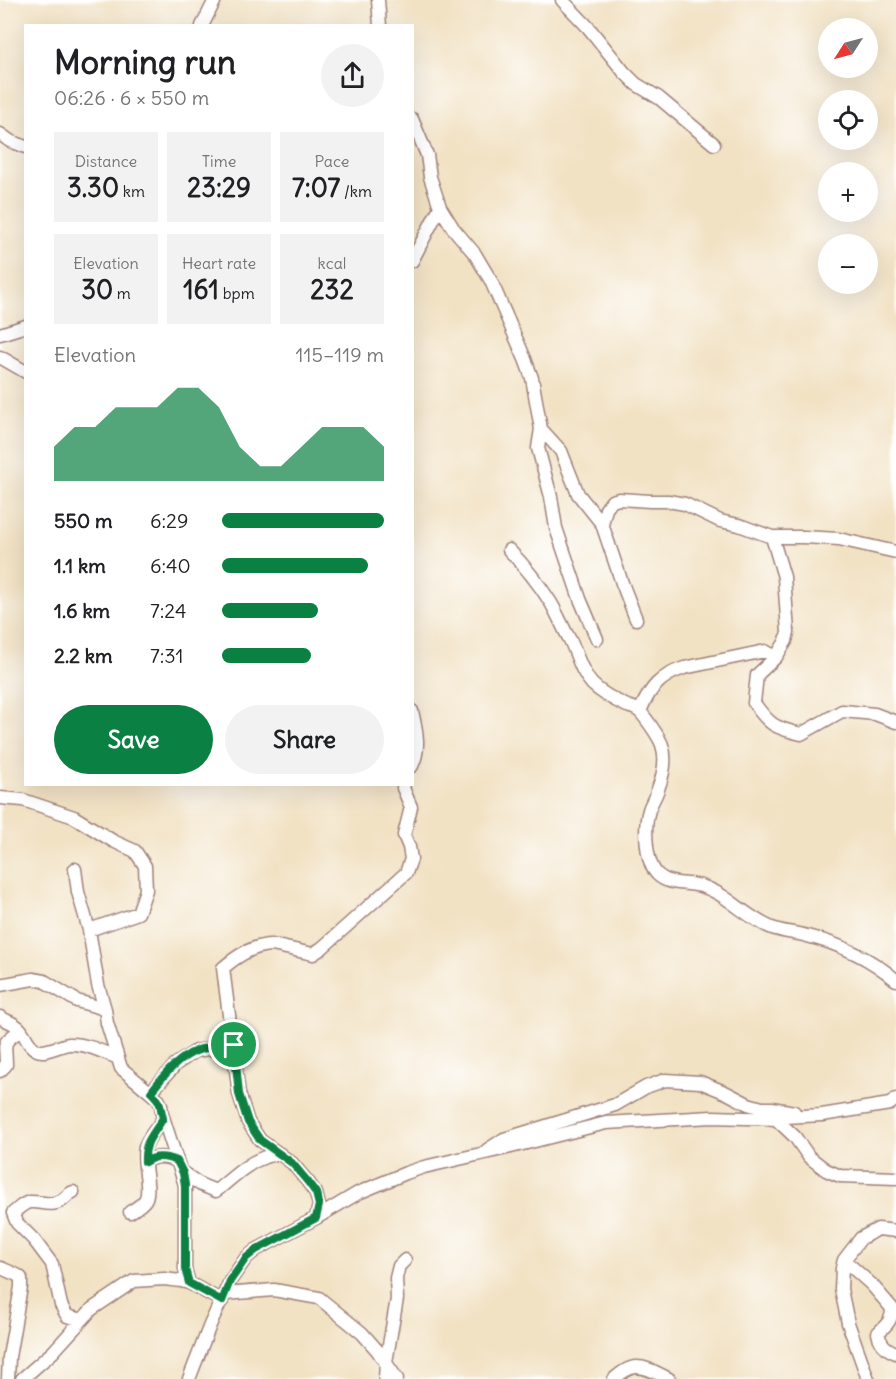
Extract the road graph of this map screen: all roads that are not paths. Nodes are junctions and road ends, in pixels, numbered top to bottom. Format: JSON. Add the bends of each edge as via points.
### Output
{"nodes":[{"id":1,"x":215,"y":0,"type":"edge"},
{"id":2,"x":378,"y":0,"type":"edge"},
{"id":3,"x":562,"y":0,"type":"edge"},
{"id":4,"x":203,"y":24,"type":"edge"},
{"id":5,"x":381,"y":24,"type":"edge"},
{"id":6,"x":414,"y":124,"type":"edge"},
{"id":7,"x":0,"y":134,"type":"edge"},
{"id":8,"x":714,"y":144,"type":"dead end"},
{"id":9,"x":24,"y":146,"type":"edge"},
{"id":10,"x":440,"y":207,"type":"junction"},
{"id":11,"x":414,"y":257,"type":"edge"},
{"id":12,"x":24,"y":327,"type":"edge"},
{"id":13,"x":0,"y":334,"type":"edge"},
{"id":14,"x":0,"y":357,"type":"edge"},
{"id":15,"x":24,"y":371,"type":"edge"},
{"id":16,"x":541,"y":429,"type":"junction"},
{"id":17,"x":602,"y":524,"type":"junction"},
{"id":18,"x":772,"y":537,"type":"junction"},
{"id":19,"x":509,"y":550,"type":"dead end"},
{"id":20,"x":896,"y":552,"type":"edge"},
{"id":21,"x":636,"y":619,"type":"dead end"},
{"id":22,"x":597,"y":639,"type":"dead end"},
{"id":23,"x":776,"y":657,"type":"junction"},
{"id":24,"x":640,"y":711,"type":"junction"},
{"id":25,"x":414,"y":721,"type":"edge"},
{"id":26,"x":896,"y":722,"type":"edge"},
{"id":27,"x":414,"y":763,"type":"edge"},
{"id":28,"x":404,"y":786,"type":"edge"},
{"id":29,"x":0,"y":798,"type":"edge"},
{"id":30,"x":75,"y":869,"type":"dead end"},
{"id":31,"x":89,"y":930,"type":"junction"},
{"id":32,"x":896,"y":980,"type":"edge"},
{"id":33,"x":0,"y":985,"type":"edge"},
{"id":34,"x":105,"y":1009,"type":"junction"},
{"id":35,"x":0,"y":1017,"type":"edge"},
{"id":36,"x":21,"y":1030,"type":"junction"},
{"id":37,"x":234,"y":1045,"type":"junction"},
{"id":38,"x":118,"y":1058,"type":"junction"},
{"id":39,"x":0,"y":1071,"type":"edge"},
{"id":40,"x":151,"y":1092,"type":"junction"},
{"id":41,"x":894,"y":1104,"type":"edge"},
{"id":42,"x":807,"y":1115,"type":"junction"},
{"id":43,"x":163,"y":1118,"type":"junction"},
{"id":44,"x":776,"y":1119,"type":"junction"},
{"id":45,"x":280,"y":1154,"type":"junction"},
{"id":46,"x":479,"y":1154,"type":"junction"},
{"id":47,"x":177,"y":1161,"type":"junction"},
{"id":48,"x":145,"y":1162,"type":"junction"},
{"id":49,"x":183,"y":1173,"type":"junction"},
{"id":50,"x":896,"y":1178,"type":"edge"},
{"id":51,"x":73,"y":1192,"type":"dead end"},
{"id":52,"x":130,"y":1212,"type":"dead end"},
{"id":53,"x":316,"y":1218,"type":"junction"},
{"id":54,"x":896,"y":1231,"type":"edge"},
{"id":55,"x":405,"y":1260,"type":"dead end"},
{"id":56,"x":844,"y":1260,"type":"junction"},
{"id":57,"x":1,"y":1268,"type":"edge"},
{"id":58,"x":189,"y":1283,"type":"junction"},
{"id":59,"x":223,"y":1297,"type":"junction"},
{"id":60,"x":894,"y":1311,"type":"edge"},
{"id":61,"x":82,"y":1320,"type":"junction"},
{"id":62,"x":896,"y":1353,"type":"edge"},
{"id":63,"x":386,"y":1362,"type":"junction"},
{"id":64,"x":630,"y":1375,"type":"edge"},
{"id":65,"x":8,"y":1379,"type":"edge"},
{"id":66,"x":22,"y":1379,"type":"edge"},
{"id":67,"x":189,"y":1379,"type":"edge"},
{"id":68,"x":385,"y":1379,"type":"edge"},
{"id":69,"x":397,"y":1379,"type":"edge"},
{"id":70,"x":614,"y":1379,"type":"edge"},
{"id":71,"x":669,"y":1379,"type":"edge"},
{"id":72,"x":868,"y":1379,"type":"edge"}],
"edges":[{"from":1,"to":4,"type":"street"},
{"from":2,"to":5,"type":"street"},
{"from":3,"to":8,"type":"street","via":[[636,84]]},
{"from":6,"to":10,"type":"street","via":[[427,155]]},
{"from":7,"to":9,"type":"street"},
{"from":10,"to":11,"type":"street"},
{"from":10,"to":16,"type":"street","via":[[491,281],[532,378]]},
{"from":12,"to":13,"type":"street"},
{"from":14,"to":15,"type":"street"},
{"from":16,"to":17,"type":"street","via":[[561,451],[578,494]]},
{"from":16,"to":22,"type":"street","via":[[538,448],[556,528]]},
{"from":17,"to":18,"type":"street","via":[[612,501],[668,501]]},
{"from":17,"to":21,"type":"street"},
{"from":18,"to":20,"type":"street","via":[[839,539]]},
{"from":18,"to":23,"type":"street","via":[[784,577],[788,633]]},
{"from":19,"to":24,"type":"street","via":[[551,603],[591,682],[612,700]]},
{"from":23,"to":24,"type":"street","via":[[765,651],[671,672],[646,696]]},
{"from":23,"to":26,"type":"street","via":[[757,675],[754,702],[770,723],[781,729],[801,734],[842,711],[875,714]]},
{"from":24,"to":32,"type":"street","via":[[664,753],[664,770],[647,816],[647,853],[657,874],[671,882],[702,887],[772,928],[845,948]]},
{"from":25,"to":27,"type":"street","via":[[418,740]]},
{"from":28,"to":37,"type":"street","via":[[411,807],[404,835],[411,859],[406,873],[312,954],[265,945],[243,953],[223,968]]},
{"from":29,"to":31,"type":"street","via":[[23,800],[74,817],[135,851],[145,866],[146,890],[138,913]]},
{"from":30,"to":31,"type":"street"},
{"from":31,"to":34,"type":"street"},
{"from":33,"to":34,"type":"street","via":[[44,981],[77,1001]]},
{"from":34,"to":38,"type":"street"},
{"from":35,"to":36,"type":"street"},
{"from":36,"to":38,"type":"street","via":[[30,1045],[42,1052],[69,1044]]},
{"from":36,"to":39,"type":"street","via":[[3,1045],[6,1065]]},
{"from":37,"to":40,"type":"street","via":[[196,1051],[176,1064]]},
{"from":37,"to":45,"type":"street","via":[[239,1094],[248,1122],[260,1140]]},
{"from":38,"to":40,"type":"street","via":[[121,1068]]},
{"from":40,"to":43,"type":"street","via":[[161,1105]]},
{"from":41,"to":42,"type":"street"},
{"from":42,"to":44,"type":"street"},
{"from":42,"to":46,"type":"street","via":[[748,1104],[700,1082],[665,1080],[615,1105],[504,1139]]},
{"from":43,"to":47,"type":"street"},
{"from":43,"to":48,"type":"street","via":[[145,1147]]},
{"from":44,"to":46,"type":"street","via":[[712,1117],[606,1123]]},
{"from":44,"to":50,"type":"street","via":[[809,1157],[826,1170],[840,1176]]},
{"from":45,"to":49,"type":"street","via":[[264,1157],[216,1191]]},
{"from":45,"to":53,"type":"street","via":[[316,1193]]},
{"from":46,"to":53,"type":"street","via":[[406,1173],[358,1193]]},
{"from":47,"to":48,"type":"street","via":[[162,1156]]},
{"from":47,"to":49,"type":"street"},
{"from":48,"to":52,"type":"street","via":[[145,1200]]},
{"from":49,"to":58,"type":"street","via":[[185,1269]]},
{"from":51,"to":61,"type":"street","via":[[60,1202],[26,1203],[13,1213],[52,1264],[67,1316]]},
{"from":53,"to":59,"type":"street","via":[[246,1258]]},
{"from":54,"to":56,"type":"street","via":[[878,1229],[861,1238]]},
{"from":55,"to":63,"type":"street","via":[[396,1278],[398,1299]]},
{"from":56,"to":60,"type":"street"},
{"from":56,"to":72,"type":"street","via":[[841,1289],[845,1309]]},
{"from":57,"to":65,"type":"street","via":[[21,1278]]},
{"from":58,"to":59,"type":"street"},
{"from":58,"to":61,"type":"street","via":[[164,1279],[134,1281]]},
{"from":59,"to":63,"type":"street","via":[[274,1290],[319,1298],[362,1334]]},
{"from":59,"to":67,"type":"street"},
{"from":60,"to":62,"type":"street","via":[[878,1333],[885,1347]]},
{"from":61,"to":66,"type":"street"},
{"from":63,"to":68,"type":"street"},
{"from":63,"to":69,"type":"street"},
{"from":64,"to":70,"type":"street"},
{"from":64,"to":71,"type":"street","via":[[632,1367],[639,1367]]}]}
